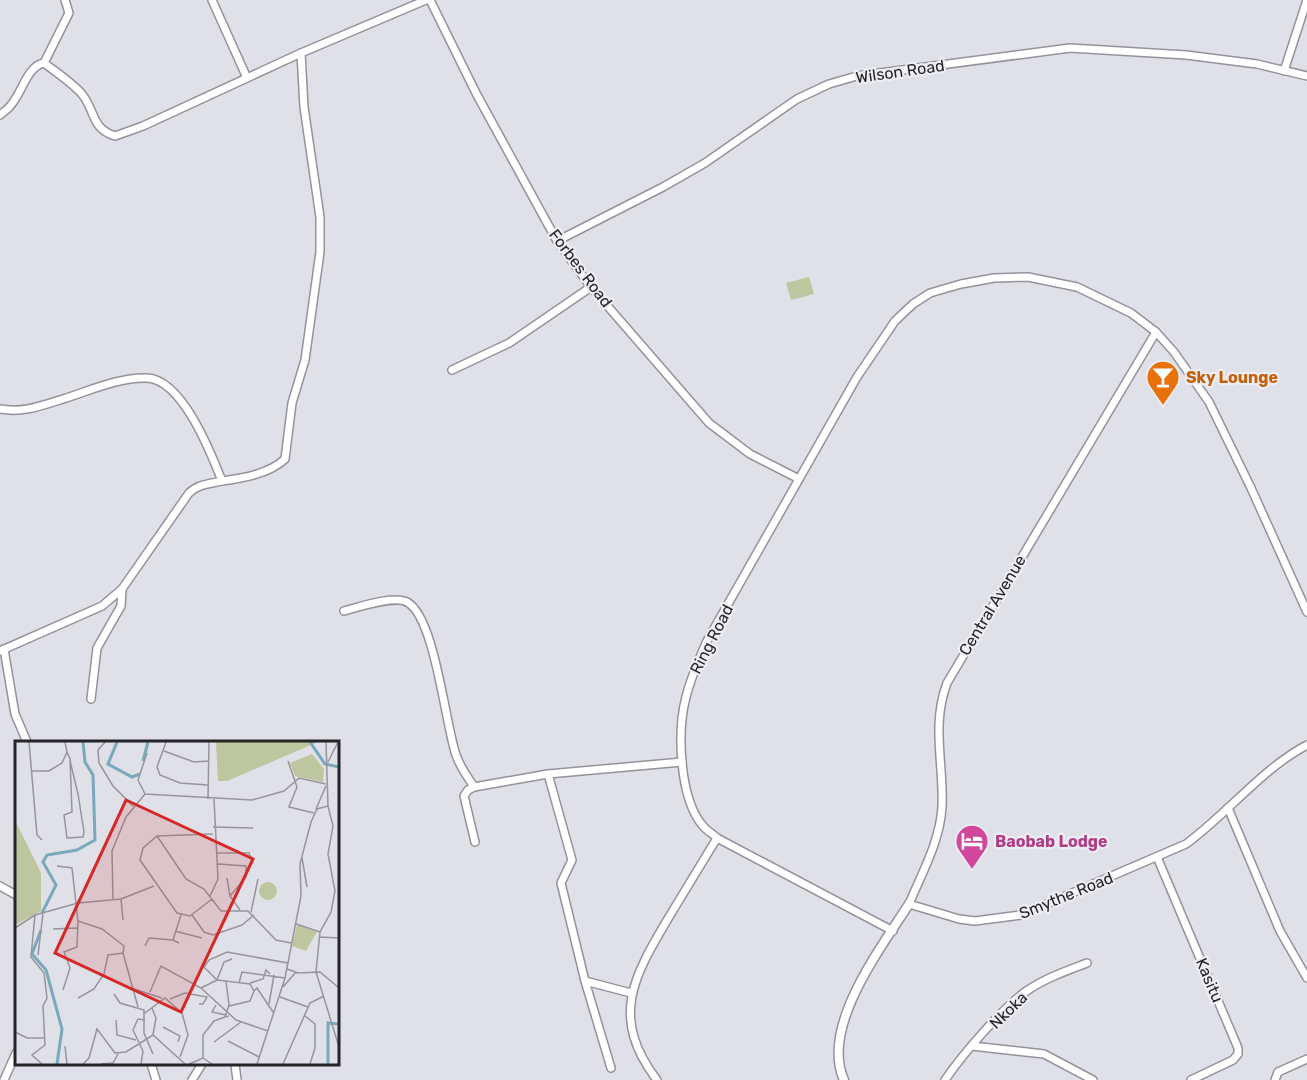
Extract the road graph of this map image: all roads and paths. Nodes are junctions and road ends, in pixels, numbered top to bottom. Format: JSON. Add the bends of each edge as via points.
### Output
{"nodes":[{"id":1,"x":65,"y":0,"type":"edge"},
{"id":2,"x":212,"y":0,"type":"edge"},
{"id":3,"x":428,"y":0,"type":"edge"},
{"id":4,"x":1307,"y":0,"type":"edge"},
{"id":5,"x":302,"y":53,"type":"junction"},
{"id":6,"x":44,"y":63,"type":"junction"},
{"id":7,"x":1284,"y":71,"type":"junction"},
{"id":8,"x":1307,"y":76,"type":"edge"},
{"id":9,"x":247,"y":78,"type":"junction"},
{"id":10,"x":0,"y":116,"type":"edge"},
{"id":11,"x":557,"y":241,"type":"junction"},
{"id":12,"x":591,"y":287,"type":"junction"},
{"id":13,"x":1156,"y":332,"type":"junction"},
{"id":14,"x":452,"y":370,"type":"dead end"},
{"id":15,"x":0,"y":409,"type":"edge"},
{"id":16,"x":799,"y":479,"type":"junction"},
{"id":17,"x":222,"y":481,"type":"junction"},
{"id":18,"x":122,"y":589,"type":"junction"},
{"id":19,"x":344,"y":611,"type":"dead end"},
{"id":20,"x":1307,"y":612,"type":"edge"},
{"id":21,"x":2,"y":650,"type":"edge"},
{"id":22,"x":91,"y":699,"type":"dead end"},
{"id":23,"x":27,"y":741,"type":"edge"},
{"id":24,"x":1307,"y":745,"type":"edge"},
{"id":25,"x":682,"y":762,"type":"junction"},
{"id":26,"x":548,"y":774,"type":"junction"},
{"id":27,"x":474,"y":787,"type":"junction"},
{"id":28,"x":1228,"y":808,"type":"junction"},
{"id":29,"x":717,"y":838,"type":"junction"},
{"id":30,"x":475,"y":842,"type":"dead end"},
{"id":31,"x":1157,"y":857,"type":"junction"},
{"id":32,"x":0,"y":886,"type":"edge"},
{"id":33,"x":15,"y":894,"type":"edge"},
{"id":34,"x":909,"y":904,"type":"junction"},
{"id":35,"x":892,"y":931,"type":"junction"},
{"id":36,"x":1087,"y":963,"type":"dead end"},
{"id":37,"x":1307,"y":978,"type":"edge"},
{"id":38,"x":585,"y":981,"type":"junction"},
{"id":39,"x":631,"y":993,"type":"junction"},
{"id":40,"x":972,"y":1046,"type":"junction"},
{"id":41,"x":15,"y":1055,"type":"edge"},
{"id":42,"x":1307,"y":1059,"type":"edge"},
{"id":43,"x":151,"y":1065,"type":"edge"},
{"id":44,"x":201,"y":1065,"type":"edge"},
{"id":45,"x":235,"y":1065,"type":"edge"},
{"id":46,"x":611,"y":1068,"type":"dead end"},
{"id":47,"x":4,"y":1080,"type":"edge"},
{"id":48,"x":156,"y":1080,"type":"edge"},
{"id":49,"x":192,"y":1080,"type":"edge"},
{"id":50,"x":237,"y":1080,"type":"edge"},
{"id":51,"x":657,"y":1080,"type":"edge"},
{"id":52,"x":844,"y":1080,"type":"edge"},
{"id":53,"x":945,"y":1080,"type":"edge"},
{"id":54,"x":1093,"y":1080,"type":"edge"},
{"id":55,"x":1191,"y":1080,"type":"edge"},
{"id":56,"x":1275,"y":1080,"type":"edge"}],
"edges":[{"from":1,"to":6,"type":"street","via":[[69,13]]},
{"from":2,"to":9,"type":"street"},
{"from":3,"to":5,"type":"street"},
{"from":3,"to":11,"type":"street","name":"Forbes Road"},
{"from":4,"to":7,"type":"street"},
{"from":5,"to":9,"type":"street"},
{"from":5,"to":17,"type":"street","via":[[304,107],[320,217],[320,252],[305,360],[292,403],[285,459],[251,476]]},
{"from":6,"to":9,"type":"street","via":[[84,96],[104,132],[115,136]]},
{"from":6,"to":10,"type":"street","via":[[33,69],[12,105]]},
{"from":7,"to":8,"type":"street","name":"Wilson Road"},
{"from":7,"to":11,"type":"street","name":"Wilson Road","via":[[1186,55],[1070,48],[857,76],[797,99],[705,163]]},
{"from":11,"to":12,"type":"street","name":"Forbes Road"},
{"from":12,"to":14,"type":"street","via":[[509,343]]},
{"from":12,"to":16,"type":"street","name":"Forbes Road","via":[[709,423],[750,454]]},
{"from":13,"to":16,"type":"street","name":"Ring Road","via":[[1131,313],[1077,287],[1028,278],[994,278],[930,293],[896,321],[857,377]]},
{"from":13,"to":20,"type":"street","name":"Ring Road","via":[[1209,402]]},
{"from":13,"to":34,"type":"street","name":"Central Avenue","via":[[946,683],[938,720],[942,796],[939,826]]},
{"from":15,"to":17,"type":"street","via":[[30,410],[114,383],[159,380],[177,396],[200,431]]},
{"from":16,"to":25,"type":"street","name":"Ring Road","via":[[695,667],[685,699]]},
{"from":17,"to":18,"type":"street","via":[[202,485],[189,493]]},
{"from":18,"to":21,"type":"street","via":[[102,606]]},
{"from":18,"to":22,"type":"street","via":[[121,606],[97,648]]},
{"from":19,"to":27,"type":"street","via":[[393,600],[406,601],[414,608],[433,653],[455,753]]},
{"from":21,"to":23,"type":"street","via":[[15,714]]},
{"from":24,"to":28,"type":"street","name":"Smythe Road"},
{"from":25,"to":26,"type":"street"},
{"from":25,"to":29,"type":"street","name":"Ring Road","via":[[695,812]]},
{"from":26,"to":27,"type":"street"},
{"from":26,"to":38,"type":"street","via":[[572,860],[561,883]]},
{"from":27,"to":30,"type":"street","via":[[464,796]]},
{"from":28,"to":31,"type":"street","name":"Smythe Road","via":[[1186,844]]},
{"from":28,"to":37,"type":"street","via":[[1280,931]]},
{"from":29,"to":35,"type":"street","name":"Ring Road"},
{"from":29,"to":39,"type":"street","via":[[645,957]]},
{"from":31,"to":34,"type":"street","name":"Smythe Road","via":[[1021,915],[975,921]]},
{"from":31,"to":55,"type":"street","name":"Kasitu","via":[[1238,1048],[1233,1060]]},
{"from":32,"to":33,"type":"street"},
{"from":34,"to":35,"type":"street"},
{"from":35,"to":52,"type":"street","via":[[852,998],[840,1031],[837,1056]]},
{"from":36,"to":40,"type":"street","name":"Nkoka","via":[[1026,991]]},
{"from":38,"to":39,"type":"street"},
{"from":38,"to":46,"type":"street"},
{"from":39,"to":51,"type":"street","via":[[633,1035]]},
{"from":40,"to":53,"type":"street","name":"Nkoka"},
{"from":40,"to":54,"type":"street","via":[[1044,1054]]},
{"from":41,"to":47,"type":"street"},
{"from":42,"to":56,"type":"street","via":[[1278,1072]]},
{"from":43,"to":48,"type":"street"},
{"from":44,"to":49,"type":"street"},
{"from":45,"to":50,"type":"street"}]}
